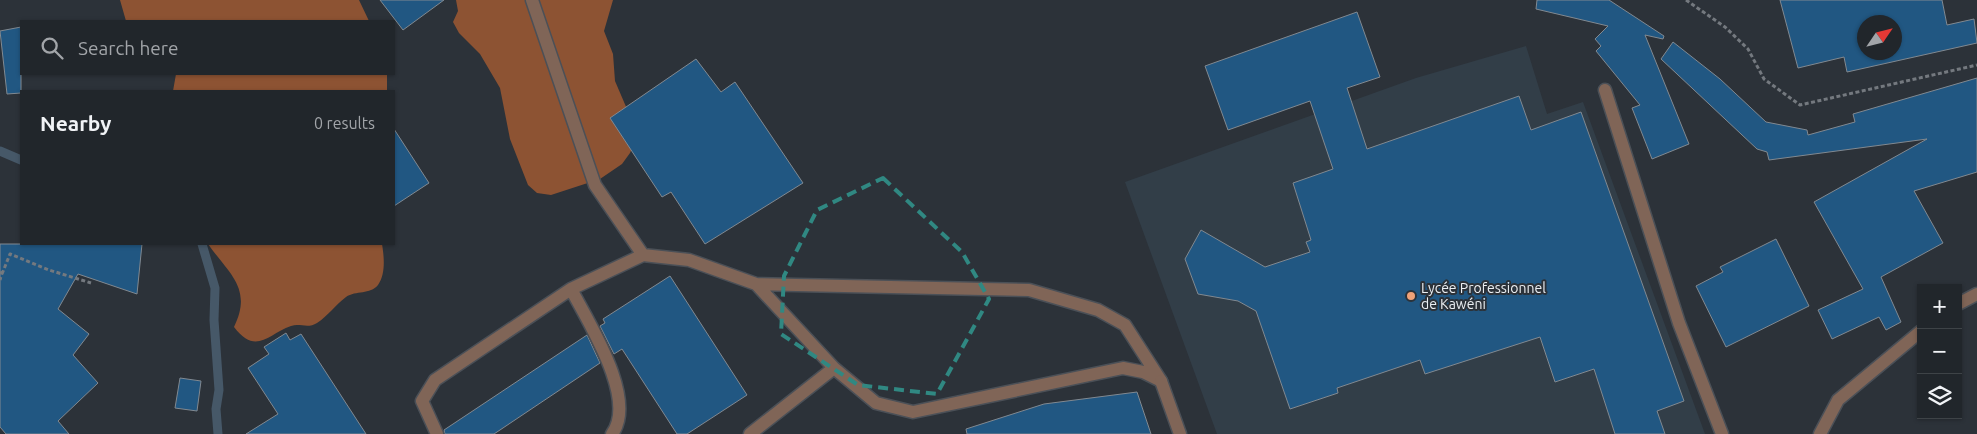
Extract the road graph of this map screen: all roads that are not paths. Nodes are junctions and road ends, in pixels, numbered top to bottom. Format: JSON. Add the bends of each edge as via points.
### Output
{"nodes":[{"id":1,"x":532,"y":0,"type":"edge"},
{"id":2,"x":1605,"y":90,"type":"dead end"},
{"id":3,"x":643,"y":255,"type":"junction"},
{"id":4,"x":756,"y":284,"type":"junction"},
{"id":5,"x":571,"y":289,"type":"junction"},
{"id":6,"x":1977,"y":294,"type":"edge"},
{"id":7,"x":1962,"y":302,"type":"edge"},
{"id":8,"x":1917,"y":334,"type":"edge"},
{"id":9,"x":834,"y":368,"type":"junction"},
{"id":10,"x":1160,"y":381,"type":"junction"},
{"id":11,"x":437,"y":434,"type":"edge"},
{"id":12,"x":612,"y":434,"type":"edge"},
{"id":13,"x":750,"y":434,"type":"edge"},
{"id":14,"x":1180,"y":434,"type":"edge"},
{"id":15,"x":1722,"y":434,"type":"edge"},
{"id":16,"x":1820,"y":434,"type":"edge"}],
"edges":[{"from":1,"to":3,"type":"street","via":[[595,185]]},
{"from":2,"to":15,"type":"street","via":[[1679,323]]},
{"from":3,"to":4,"type":"street","via":[[689,260]]},
{"from":3,"to":5,"type":"street"},
{"from":4,"to":9,"type":"street"},
{"from":4,"to":10,"type":"street","via":[[1029,290],[1098,310],[1125,325]]},
{"from":5,"to":11,"type":"street","via":[[435,380],[422,401]]},
{"from":5,"to":12,"type":"street","via":[[609,363],[619,396],[617,426]]},
{"from":6,"to":7,"type":"street"},
{"from":8,"to":16,"type":"street","via":[[1838,400]]},
{"from":9,"to":10,"type":"street","via":[[876,403],[913,412],[1123,368],[1143,372]]},
{"from":9,"to":13,"type":"street"},
{"from":10,"to":14,"type":"street"}]}
